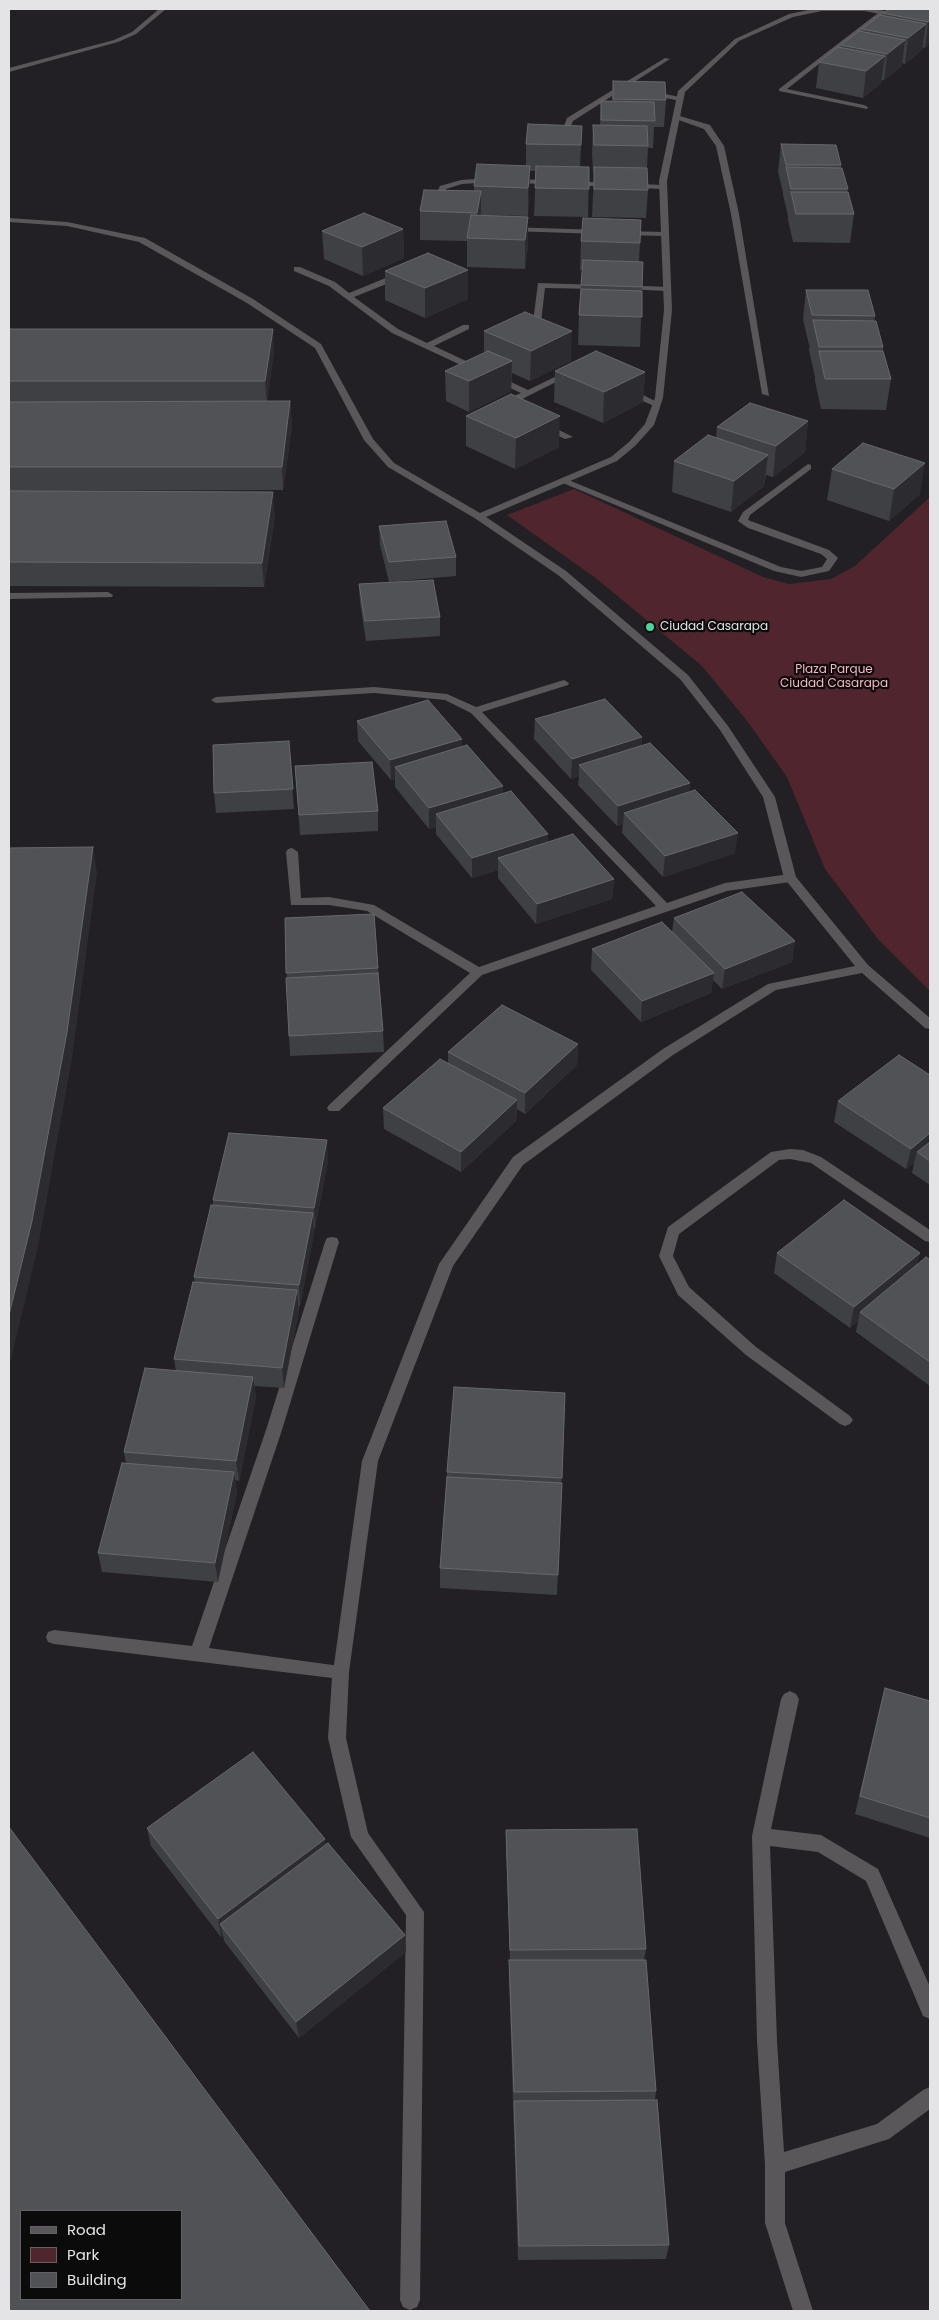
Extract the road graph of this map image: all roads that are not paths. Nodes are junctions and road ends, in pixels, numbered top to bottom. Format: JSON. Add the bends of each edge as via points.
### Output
{"nodes":[{"id":1,"x":163,"y":9,"type":"edge"},
{"id":2,"x":882,"y":12,"type":"junction"},
{"id":3,"x":930,"y":21,"type":"edge"},
{"id":4,"x":666,"y":59,"type":"dead end"},
{"id":5,"x":9,"y":70,"type":"edge"},
{"id":6,"x":621,"y":88,"type":"junction"},
{"id":7,"x":631,"y":90,"type":"edge"},
{"id":8,"x":641,"y":92,"type":"edge"},
{"id":9,"x":680,"y":99,"type":"junction"},
{"id":10,"x":864,"y":107,"type":"edge"},
{"id":11,"x":676,"y":116,"type":"junction"},
{"id":12,"x":562,"y":138,"type":"edge"},
{"id":13,"x":663,"y":187,"type":"junction"},
{"id":14,"x":434,"y":208,"type":"edge"},
{"id":15,"x":9,"y":220,"type":"edge"},
{"id":16,"x":504,"y":229,"type":"edge"},
{"id":17,"x":608,"y":232,"type":"edge"},
{"id":18,"x":618,"y":232,"type":"edge"},
{"id":19,"x":665,"y":234,"type":"junction"},
{"id":20,"x":297,"y":269,"type":"dead end"},
{"id":21,"x":408,"y":272,"type":"edge"},
{"id":22,"x":609,"y":287,"type":"edge"},
{"id":23,"x":619,"y":287,"type":"edge"},
{"id":24,"x":667,"y":289,"type":"junction"},
{"id":25,"x":348,"y":296,"type":"junction"},
{"id":26,"x":537,"y":322,"type":"edge"},
{"id":27,"x":466,"y":327,"type":"dead end"},
{"id":28,"x":427,"y":346,"type":"junction"},
{"id":29,"x":579,"y":368,"type":"edge"},
{"id":30,"x":622,"y":388,"type":"edge"},
{"id":31,"x":528,"y":393,"type":"junction"},
{"id":32,"x":766,"y":394,"type":"dead end"},
{"id":33,"x":507,"y":403,"type":"edge"},
{"id":34,"x":657,"y":404,"type":"junction"},
{"id":35,"x":534,"y":422,"type":"edge"},
{"id":36,"x":568,"y":437,"type":"dead end"},
{"id":37,"x":808,"y":466,"type":"dead end"},
{"id":38,"x":563,"y":480,"type":"junction"},
{"id":39,"x":479,"y":517,"type":"junction"},
{"id":40,"x":108,"y":595,"type":"dead end"},
{"id":41,"x":9,"y":596,"type":"edge"},
{"id":42,"x":564,"y":683,"type":"dead end"},
{"id":43,"x":216,"y":700,"type":"dead end"},
{"id":44,"x":475,"y":711,"type":"junction"},
{"id":45,"x":292,"y":852,"type":"dead end"},
{"id":46,"x":790,"y":878,"type":"junction"},
{"id":47,"x":665,"y":908,"type":"junction"},
{"id":48,"x":864,"y":968,"type":"junction"},
{"id":49,"x":478,"y":972,"type":"junction"},
{"id":50,"x":930,"y":1024,"type":"edge"},
{"id":51,"x":334,"y":1108,"type":"dead end"},
{"id":52,"x":930,"y":1237,"type":"edge"},
{"id":53,"x":332,"y":1242,"type":"dead end"},
{"id":54,"x":845,"y":1420,"type":"dead end"},
{"id":55,"x":54,"y":1637,"type":"dead end"},
{"id":56,"x":198,"y":1655,"type":"junction"},
{"id":57,"x":342,"y":1672,"type":"junction"},
{"id":58,"x":790,"y":1699,"type":"dead end"},
{"id":59,"x":760,"y":1836,"type":"junction"},
{"id":60,"x":930,"y":2009,"type":"edge"},
{"id":61,"x":930,"y":2097,"type":"edge"},
{"id":62,"x":775,"y":2165,"type":"junction"},
{"id":63,"x":410,"y":2300,"type":"dead end"},
{"id":64,"x":803,"y":2311,"type":"edge"}],
"edges":[{"from":1,"to":5,"type":"street","via":[[134,32],[116,41]]},
{"from":2,"to":3,"type":"street"},
{"from":2,"to":9,"type":"street","via":[[822,9],[791,15],[737,40],[682,91]]},
{"from":2,"to":10,"type":"street","via":[[781,90]]},
{"from":4,"to":6,"type":"street"},
{"from":6,"to":7,"type":"street"},
{"from":6,"to":12,"type":"street","via":[[570,120]]},
{"from":8,"to":9,"type":"street"},
{"from":9,"to":11,"type":"street"},
{"from":11,"to":13,"type":"street"},
{"from":11,"to":32,"type":"street","via":[[707,128],[720,146]]},
{"from":13,"to":14,"type":"street","via":[[493,180],[462,182],[443,188]]},
{"from":13,"to":19,"type":"street"},
{"from":15,"to":39,"type":"street","via":[[67,224],[142,240],[250,301],[318,346],[369,440],[391,465]]},
{"from":16,"to":17,"type":"street"},
{"from":18,"to":19,"type":"street"},
{"from":19,"to":24,"type":"street"},
{"from":20,"to":25,"type":"street","via":[[332,284]]},
{"from":21,"to":25,"type":"street"},
{"from":22,"to":26,"type":"street","via":[[541,285]]},
{"from":23,"to":24,"type":"street"},
{"from":24,"to":34,"type":"street","via":[[668,310]]},
{"from":25,"to":28,"type":"street","via":[[395,331]]},
{"from":27,"to":28,"type":"street"},
{"from":28,"to":31,"type":"street"},
{"from":29,"to":31,"type":"street"},
{"from":30,"to":34,"type":"street"},
{"from":31,"to":33,"type":"street"},
{"from":34,"to":38,"type":"street","via":[[649,425],[614,459]]},
{"from":35,"to":36,"type":"street"},
{"from":37,"to":38,"type":"street","via":[[746,514],[743,521],[825,552],[833,558],[825,569],[801,574],[778,569]]},
{"from":38,"to":39,"type":"street"},
{"from":39,"to":46,"type":"street","via":[[562,573],[684,677],[724,728],[769,797]]},
{"from":40,"to":41,"type":"street"},
{"from":42,"to":44,"type":"street"},
{"from":43,"to":44,"type":"street","via":[[374,690],[447,697]]},
{"from":44,"to":47,"type":"street"},
{"from":45,"to":49,"type":"street","via":[[295,902],[330,901],[370,908]]},
{"from":46,"to":47,"type":"street","via":[[724,888]]},
{"from":46,"to":48,"type":"street"},
{"from":47,"to":49,"type":"street"},
{"from":48,"to":50,"type":"street"},
{"from":48,"to":57,"type":"street","via":[[772,987],[668,1052],[518,1162],[446,1264],[370,1461]]},
{"from":49,"to":51,"type":"street"},
{"from":52,"to":54,"type":"street","via":[[816,1160],[790,1154],[776,1155],[673,1231],[666,1256],[683,1291],[751,1351]]},
{"from":53,"to":56,"type":"street","via":[[274,1430]]},
{"from":55,"to":56,"type":"street"},
{"from":56,"to":57,"type":"street"},
{"from":57,"to":63,"type":"street","via":[[337,1738],[360,1837],[415,1912]]},
{"from":58,"to":59,"type":"street"},
{"from":59,"to":60,"type":"street","via":[[821,1844],[872,1875]]},
{"from":59,"to":62,"type":"street"},
{"from":61,"to":62,"type":"street","via":[[882,2132]]},
{"from":62,"to":64,"type":"street","via":[[775,2223]]}]}
